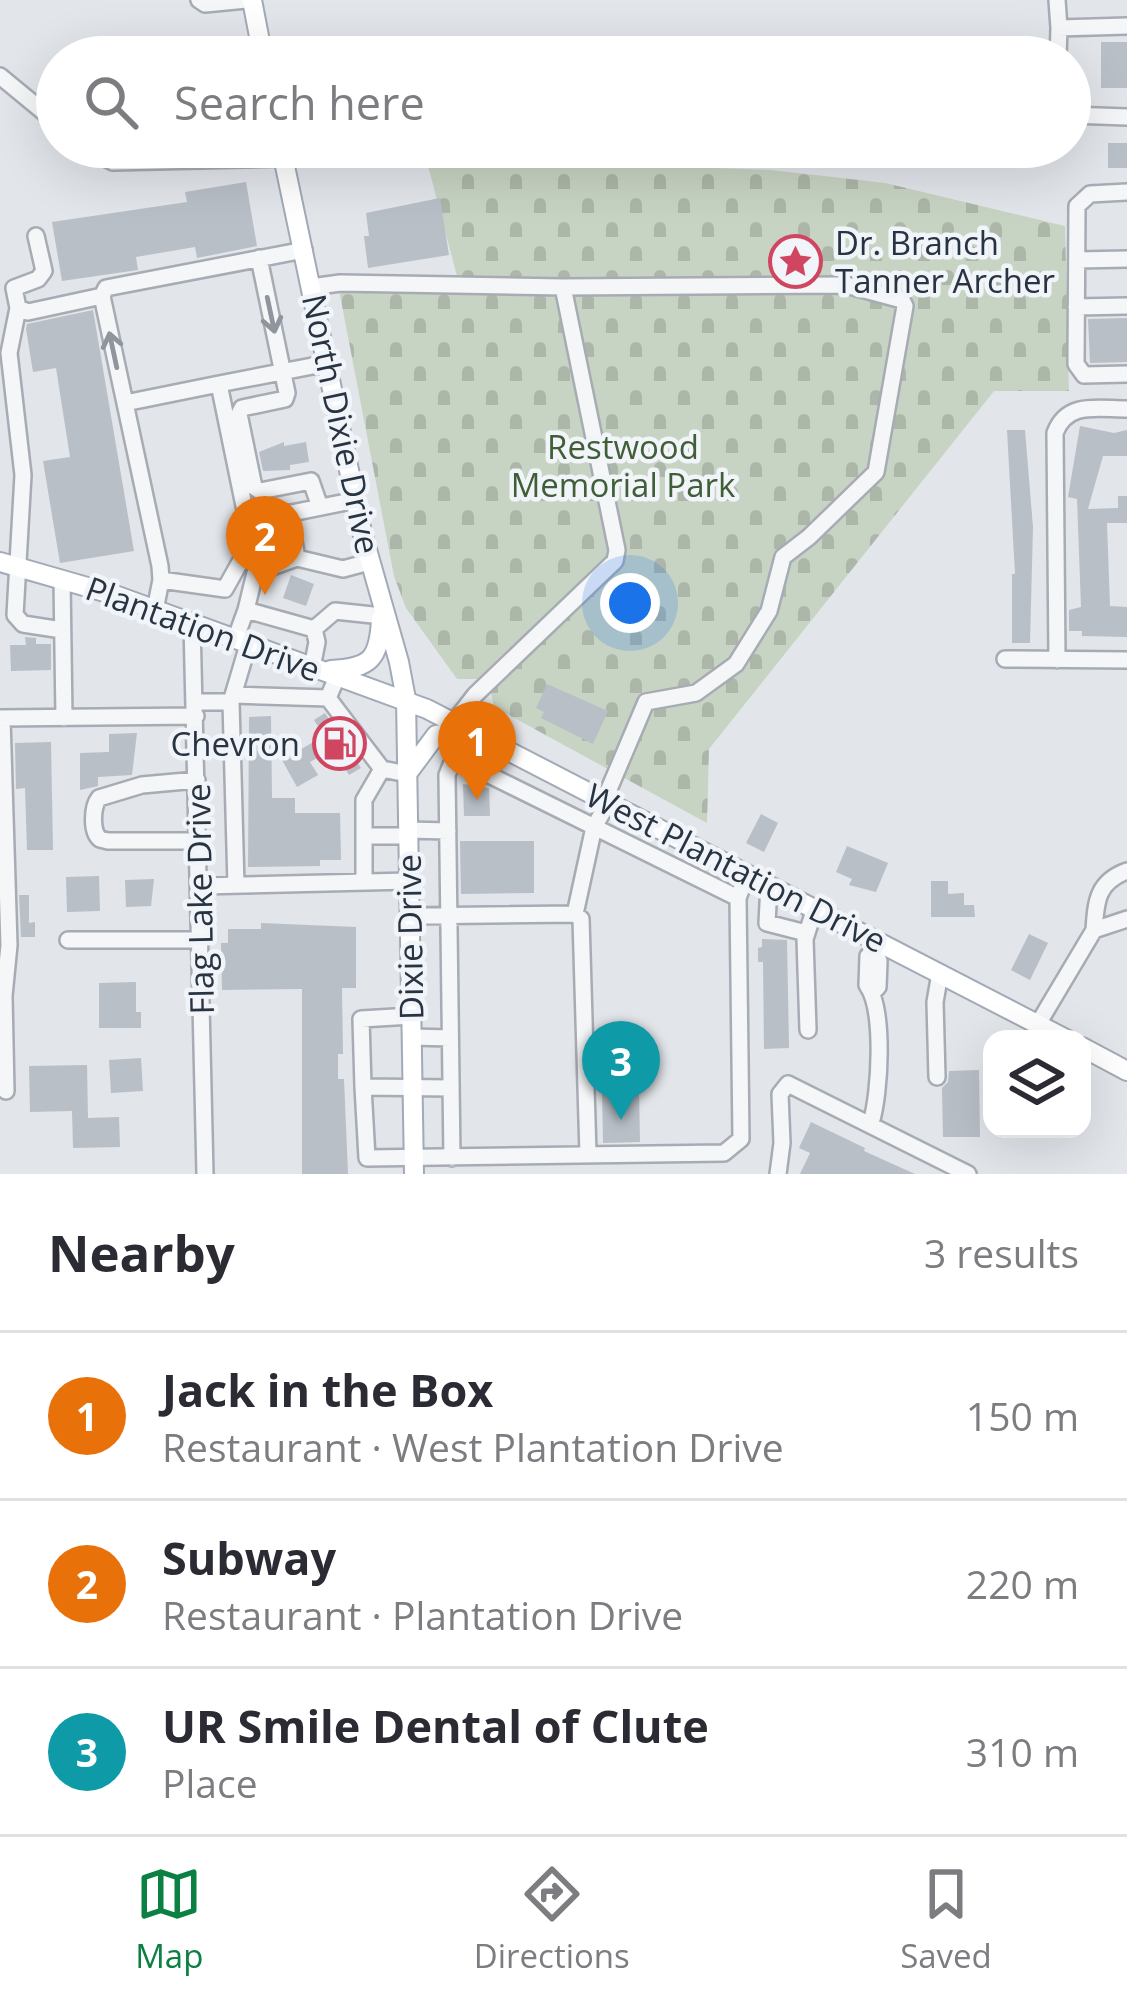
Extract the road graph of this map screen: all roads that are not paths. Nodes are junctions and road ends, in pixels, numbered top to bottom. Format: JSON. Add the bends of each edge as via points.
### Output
{"nodes":[{"id":1,"x":199,"y":0,"type":"edge"},
{"id":2,"x":249,"y":0,"type":"edge"},
{"id":3,"x":1057,"y":0,"type":"edge"},
{"id":4,"x":1127,"y":26,"type":"edge"},
{"id":5,"x":1059,"y":28,"type":"junction"},
{"id":6,"x":258,"y":36,"type":"edge"},
{"id":7,"x":1059,"y":36,"type":"edge"},
{"id":8,"x":0,"y":76,"type":"edge"},
{"id":9,"x":36,"y":106,"type":"edge"},
{"id":10,"x":1091,"y":116,"type":"edge"},
{"id":11,"x":1127,"y":117,"type":"edge"},
{"id":12,"x":285,"y":168,"type":"edge"},
{"id":13,"x":1127,"y":192,"type":"edge"},
{"id":14,"x":36,"y":236,"type":"dead end"},
{"id":15,"x":304,"y":250,"type":"junction"},
{"id":16,"x":259,"y":258,"type":"junction"},
{"id":17,"x":1127,"y":259,"type":"edge"},
{"id":18,"x":1077,"y":260,"type":"junction"},
{"id":19,"x":311,"y":287,"type":"junction"},
{"id":20,"x":563,"y":287,"type":"junction"},
{"id":21,"x":102,"y":296,"type":"junction"},
{"id":22,"x":1127,"y":306,"type":"edge"},
{"id":23,"x":1076,"y":307,"type":"junction"},
{"id":24,"x":18,"y":308,"type":"junction"},
{"id":25,"x":328,"y":363,"type":"junction"},
{"id":26,"x":282,"y":371,"type":"junction"},
{"id":27,"x":1127,"y":374,"type":"edge"},
{"id":28,"x":219,"y":384,"type":"junction"},
{"id":29,"x":124,"y":404,"type":"junction"},
{"id":30,"x":1127,"y":409,"type":"edge"},
{"id":31,"x":234,"y":422,"type":"junction"},
{"id":32,"x":356,"y":500,"type":"junction"},
{"id":33,"x":320,"y":507,"type":"junction"},
{"id":34,"x":289,"y":514,"type":"junction"},
{"id":35,"x":247,"y":522,"type":"junction"},
{"id":36,"x":297,"y":558,"type":"junction"},
{"id":37,"x":369,"y":562,"type":"junction"},
{"id":38,"x":8,"y":564,"type":"edge"},
{"id":39,"x":62,"y":580,"type":"junction"},
{"id":40,"x":161,"y":580,"type":"junction"},
{"id":41,"x":225,"y":589,"type":"junction"},
{"id":42,"x":246,"y":606,"type":"junction"},
{"id":43,"x":155,"y":610,"type":"junction"},
{"id":44,"x":382,"y":612,"type":"junction"},
{"id":45,"x":192,"y":625,"type":"junction"},
{"id":46,"x":314,"y":629,"type":"junction"},
{"id":47,"x":62,"y":630,"type":"junction"},
{"id":48,"x":242,"y":643,"type":"junction"},
{"id":49,"x":1005,"y":659,"type":"dead end"},
{"id":50,"x":1057,"y":660,"type":"junction"},
{"id":51,"x":1127,"y":660,"type":"edge"},
{"id":52,"x":323,"y":672,"type":"junction"},
{"id":53,"x":232,"y":698,"type":"junction"},
{"id":54,"x":328,"y":698,"type":"junction"},
{"id":55,"x":406,"y":699,"type":"junction"},
{"id":56,"x":196,"y":709,"type":"junction"},
{"id":57,"x":1,"y":718,"type":"edge"},
{"id":58,"x":64,"y":718,"type":"junction"},
{"id":59,"x":465,"y":728,"type":"junction"},
{"id":60,"x":497,"y":745,"type":"junction"},
{"id":61,"x":463,"y":763,"type":"junction"},
{"id":62,"x":382,"y":770,"type":"junction"},
{"id":63,"x":483,"y":772,"type":"junction"},
{"id":64,"x":407,"y":773,"type":"junction"},
{"id":65,"x":197,"y":780,"type":"junction"},
{"id":66,"x":606,"y":802,"type":"junction"},
{"id":67,"x":594,"y":827,"type":"junction"},
{"id":68,"x":448,"y":831,"type":"junction"},
{"id":69,"x":408,"y":833,"type":"junction"},
{"id":70,"x":364,"y":836,"type":"junction"},
{"id":71,"x":199,"y":841,"type":"junction"},
{"id":72,"x":1127,"y":871,"type":"edge"},
{"id":73,"x":746,"y":874,"type":"junction"},
{"id":74,"x":410,"y":881,"type":"junction"},
{"id":75,"x":364,"y":882,"type":"junction"},
{"id":76,"x":236,"y":885,"type":"junction"},
{"id":77,"x":770,"y":885,"type":"junction"},
{"id":78,"x":200,"y":886,"type":"junction"},
{"id":79,"x":738,"y":898,"type":"junction"},
{"id":80,"x":815,"y":908,"type":"junction"},
{"id":81,"x":574,"y":914,"type":"junction"},
{"id":82,"x":410,"y":916,"type":"junction"},
{"id":83,"x":449,"y":916,"type":"junction"},
{"id":84,"x":1127,"y":920,"type":"edge"},
{"id":85,"x":1094,"y":930,"type":"junction"},
{"id":86,"x":806,"y":933,"type":"junction"},
{"id":87,"x":68,"y":940,"type":"dead end"},
{"id":88,"x":201,"y":940,"type":"junction"},
{"id":89,"x":876,"y":946,"type":"junction"},
{"id":90,"x":940,"y":973,"type":"junction"},
{"id":91,"x":412,"y":1016,"type":"junction"},
{"id":92,"x":1038,"y":1024,"type":"junction"},
{"id":93,"x":808,"y":1030,"type":"dead end"},
{"id":94,"x":1049,"y":1030,"type":"edge"},
{"id":95,"x":412,"y":1037,"type":"junction"},
{"id":96,"x":450,"y":1038,"type":"junction"},
{"id":97,"x":1091,"y":1052,"type":"edge"},
{"id":98,"x":1127,"y":1071,"type":"edge"},
{"id":99,"x":937,"y":1077,"type":"dead end"},
{"id":100,"x":413,"y":1085,"type":"junction"},
{"id":101,"x":363,"y":1087,"type":"junction"},
{"id":102,"x":451,"y":1088,"type":"junction"},
{"id":103,"x":6,"y":1091,"type":"dead end"},
{"id":104,"x":871,"y":1123,"type":"junction"},
{"id":105,"x":588,"y":1154,"type":"junction"},
{"id":106,"x":452,"y":1158,"type":"junction"},
{"id":107,"x":414,"y":1166,"type":"edge"},
{"id":108,"x":205,"y":1174,"type":"edge"},
{"id":109,"x":778,"y":1174,"type":"edge"},
{"id":110,"x":968,"y":1174,"type":"edge"}],
"edges":[{"from":1,"to":2,"type":"street"},
{"from":2,"to":6,"type":"main road"},
{"from":3,"to":5,"type":"street"},
{"from":4,"to":5,"type":"street"},
{"from":5,"to":7,"type":"street"},
{"from":8,"to":9,"type":"street"},
{"from":10,"to":11,"type":"street"},
{"from":12,"to":15,"type":"main road","name":"North Dixie Drive"},
{"from":13,"to":18,"type":"street","via":[[1081,199]]},
{"from":14,"to":24,"type":"street","via":[[44,271],[14,288]]},
{"from":15,"to":16,"type":"street"},
{"from":15,"to":19,"type":"main road","name":"North Dixie Drive"},
{"from":16,"to":21,"type":"street","via":[[106,288]]},
{"from":16,"to":26,"type":"street","one_way":true},
{"from":17,"to":18,"type":"street"},
{"from":18,"to":23,"type":"street"},
{"from":19,"to":20,"type":"street"},
{"from":19,"to":25,"type":"main road","name":"North Dixie Drive"},
{"from":20,"to":59,"type":"street","via":[[617,550],[475,695]]},
{"from":20,"to":66,"type":"street","via":[[847,285],[905,306],[876,472],[783,557],[769,611],[736,664],[696,693],[646,702]]},
{"from":21,"to":24,"type":"street"},
{"from":29,"to":21,"type":"street","one_way":true},
{"from":22,"to":23,"type":"street"},
{"from":23,"to":27,"type":"street","via":[[1078,371]]},
{"from":24,"to":38,"type":"street","via":[[10,353],[22,535]]},
{"from":25,"to":26,"type":"street"},
{"from":25,"to":32,"type":"main road","name":"North Dixie Drive"},
{"from":26,"to":28,"type":"street"},
{"from":26,"to":31,"type":"street","via":[[285,399],[242,408]]},
{"from":28,"to":29,"type":"street"},
{"from":28,"to":31,"type":"street"},
{"from":29,"to":40,"type":"street"},
{"from":30,"to":50,"type":"street","via":[[1073,410],[1054,433]]},
{"from":31,"to":33,"type":"street","via":[[254,487],[311,481]]},
{"from":31,"to":35,"type":"street"},
{"from":32,"to":33,"type":"street"},
{"from":32,"to":37,"type":"main road","name":"North Dixie Drive"},
{"from":33,"to":34,"type":"street"},
{"from":34,"to":35,"type":"street"},
{"from":34,"to":36,"type":"street"},
{"from":35,"to":41,"type":"street","via":[[249,546]]},
{"from":36,"to":37,"type":"street","via":[[344,568]]},
{"from":36,"to":42,"type":"street","via":[[255,573]]},
{"from":37,"to":44,"type":"main road","name":"North Dixie Drive"},
{"from":38,"to":39,"type":"main road","name":"Plantation Drive"},
{"from":38,"to":47,"type":"street","via":[[18,620]]},
{"from":39,"to":43,"type":"main road","name":"Plantation Drive"},
{"from":39,"to":47,"type":"street"},
{"from":40,"to":41,"type":"street"},
{"from":40,"to":43,"type":"street"},
{"from":41,"to":42,"type":"street"},
{"from":42,"to":46,"type":"street"},
{"from":42,"to":48,"type":"street"},
{"from":43,"to":45,"type":"main road","name":"Plantation Drive"},
{"from":44,"to":46,"type":"street","via":[[335,611]]},
{"from":44,"to":52,"type":"main road","via":[[380,645],[369,662]]},
{"from":44,"to":55,"type":"main road","name":"North Dixie Drive"},
{"from":45,"to":48,"type":"main road","name":"Plantation Drive"},
{"from":45,"to":56,"type":"street","name":"Flag Lake Drive"},
{"from":46,"to":52,"type":"street"},
{"from":47,"to":58,"type":"street"},
{"from":48,"to":52,"type":"main road","name":"Plantation Drive"},
{"from":48,"to":53,"type":"street"},
{"from":49,"to":50,"type":"street"},
{"from":50,"to":51,"type":"street"},
{"from":52,"to":54,"type":"street"},
{"from":52,"to":55,"type":"main road","name":"Plantation Drive"},
{"from":53,"to":54,"type":"street"},
{"from":53,"to":56,"type":"street"},
{"from":53,"to":76,"type":"street"},
{"from":54,"to":62,"type":"street"},
{"from":55,"to":59,"type":"main road","name":"West Plantation Drive"},
{"from":55,"to":64,"type":"main road","name":"Dixie Drive"},
{"from":56,"to":58,"type":"street"},
{"from":56,"to":65,"type":"street","name":"Flag Lake Drive"},
{"from":57,"to":58,"type":"street"},
{"from":57,"to":103,"type":"street"},
{"from":59,"to":60,"type":"main road","name":"West Plantation Drive"},
{"from":59,"to":61,"type":"street"},
{"from":59,"to":64,"type":"main road","via":[[436,735]]},
{"from":60,"to":63,"type":"street"},
{"from":60,"to":66,"type":"main road","name":"West Plantation Drive"},
{"from":61,"to":63,"type":"street"},
{"from":61,"to":68,"type":"street","via":[[447,775]]},
{"from":62,"to":64,"type":"street"},
{"from":62,"to":70,"type":"street","via":[[364,800]]},
{"from":63,"to":67,"type":"street"},
{"from":64,"to":69,"type":"main road","name":"Dixie Drive"},
{"from":65,"to":71,"type":"street","name":"Flag Lake Drive"},
{"from":65,"to":71,"type":"street","via":[[99,798],[95,832],[109,841]]},
{"from":66,"to":67,"type":"street"},
{"from":66,"to":73,"type":"main road","name":"West Plantation Drive"},
{"from":67,"to":79,"type":"street"},
{"from":67,"to":81,"type":"street"},
{"from":68,"to":69,"type":"street"},
{"from":68,"to":83,"type":"street"},
{"from":69,"to":70,"type":"street"},
{"from":69,"to":74,"type":"main road","name":"Dixie Drive"},
{"from":70,"to":75,"type":"street"},
{"from":71,"to":78,"type":"street","name":"Flag Lake Drive"},
{"from":72,"to":85,"type":"street","via":[[1107,880],[1096,899]]},
{"from":73,"to":77,"type":"main road","name":"West Plantation Drive"},
{"from":73,"to":79,"type":"street"},
{"from":74,"to":75,"type":"street"},
{"from":74,"to":82,"type":"main road","name":"Dixie Drive"},
{"from":75,"to":76,"type":"street"},
{"from":76,"to":78,"type":"street"},
{"from":77,"to":80,"type":"main road","name":"West Plantation Drive"},
{"from":77,"to":86,"type":"street","via":[[767,922]]},
{"from":78,"to":88,"type":"street","name":"Flag Lake Drive"},
{"from":79,"to":105,"type":"street","via":[[741,1139],[724,1153]]},
{"from":80,"to":86,"type":"street"},
{"from":80,"to":89,"type":"main road","name":"West Plantation Drive"},
{"from":81,"to":83,"type":"street"},
{"from":81,"to":105,"type":"street","via":[[581,920]]},
{"from":82,"to":83,"type":"street"},
{"from":82,"to":91,"type":"main road","name":"Dixie Drive"},
{"from":83,"to":96,"type":"street"},
{"from":84,"to":85,"type":"street"},
{"from":85,"to":92,"type":"street"},
{"from":86,"to":93,"type":"street"},
{"from":87,"to":88,"type":"street"},
{"from":88,"to":108,"type":"street","name":"Flag Lake Drive"},
{"from":89,"to":90,"type":"main road","name":"West Plantation Drive"},
{"from":89,"to":104,"type":"street"},
{"from":90,"to":92,"type":"main road","name":"West Plantation Drive"},
{"from":90,"to":99,"type":"street"},
{"from":91,"to":95,"type":"main road","name":"Dixie Drive"},
{"from":91,"to":101,"type":"street","via":[[361,1019]]},
{"from":92,"to":94,"type":"main road","name":"West Plantation Drive"},
{"from":95,"to":96,"type":"street"},
{"from":95,"to":100,"type":"main road","name":"Dixie Drive"},
{"from":96,"to":102,"type":"street"},
{"from":97,"to":98,"type":"main road"},
{"from":100,"to":101,"type":"street"},
{"from":100,"to":102,"type":"street"},
{"from":100,"to":107,"type":"main road","name":"Dixie Drive"},
{"from":101,"to":107,"type":"street","via":[[367,1158]]},
{"from":102,"to":106,"type":"street"},
{"from":104,"to":109,"type":"street","via":[[782,1087]]},
{"from":104,"to":110,"type":"street"},
{"from":105,"to":106,"type":"street"},
{"from":106,"to":107,"type":"street"}]}
